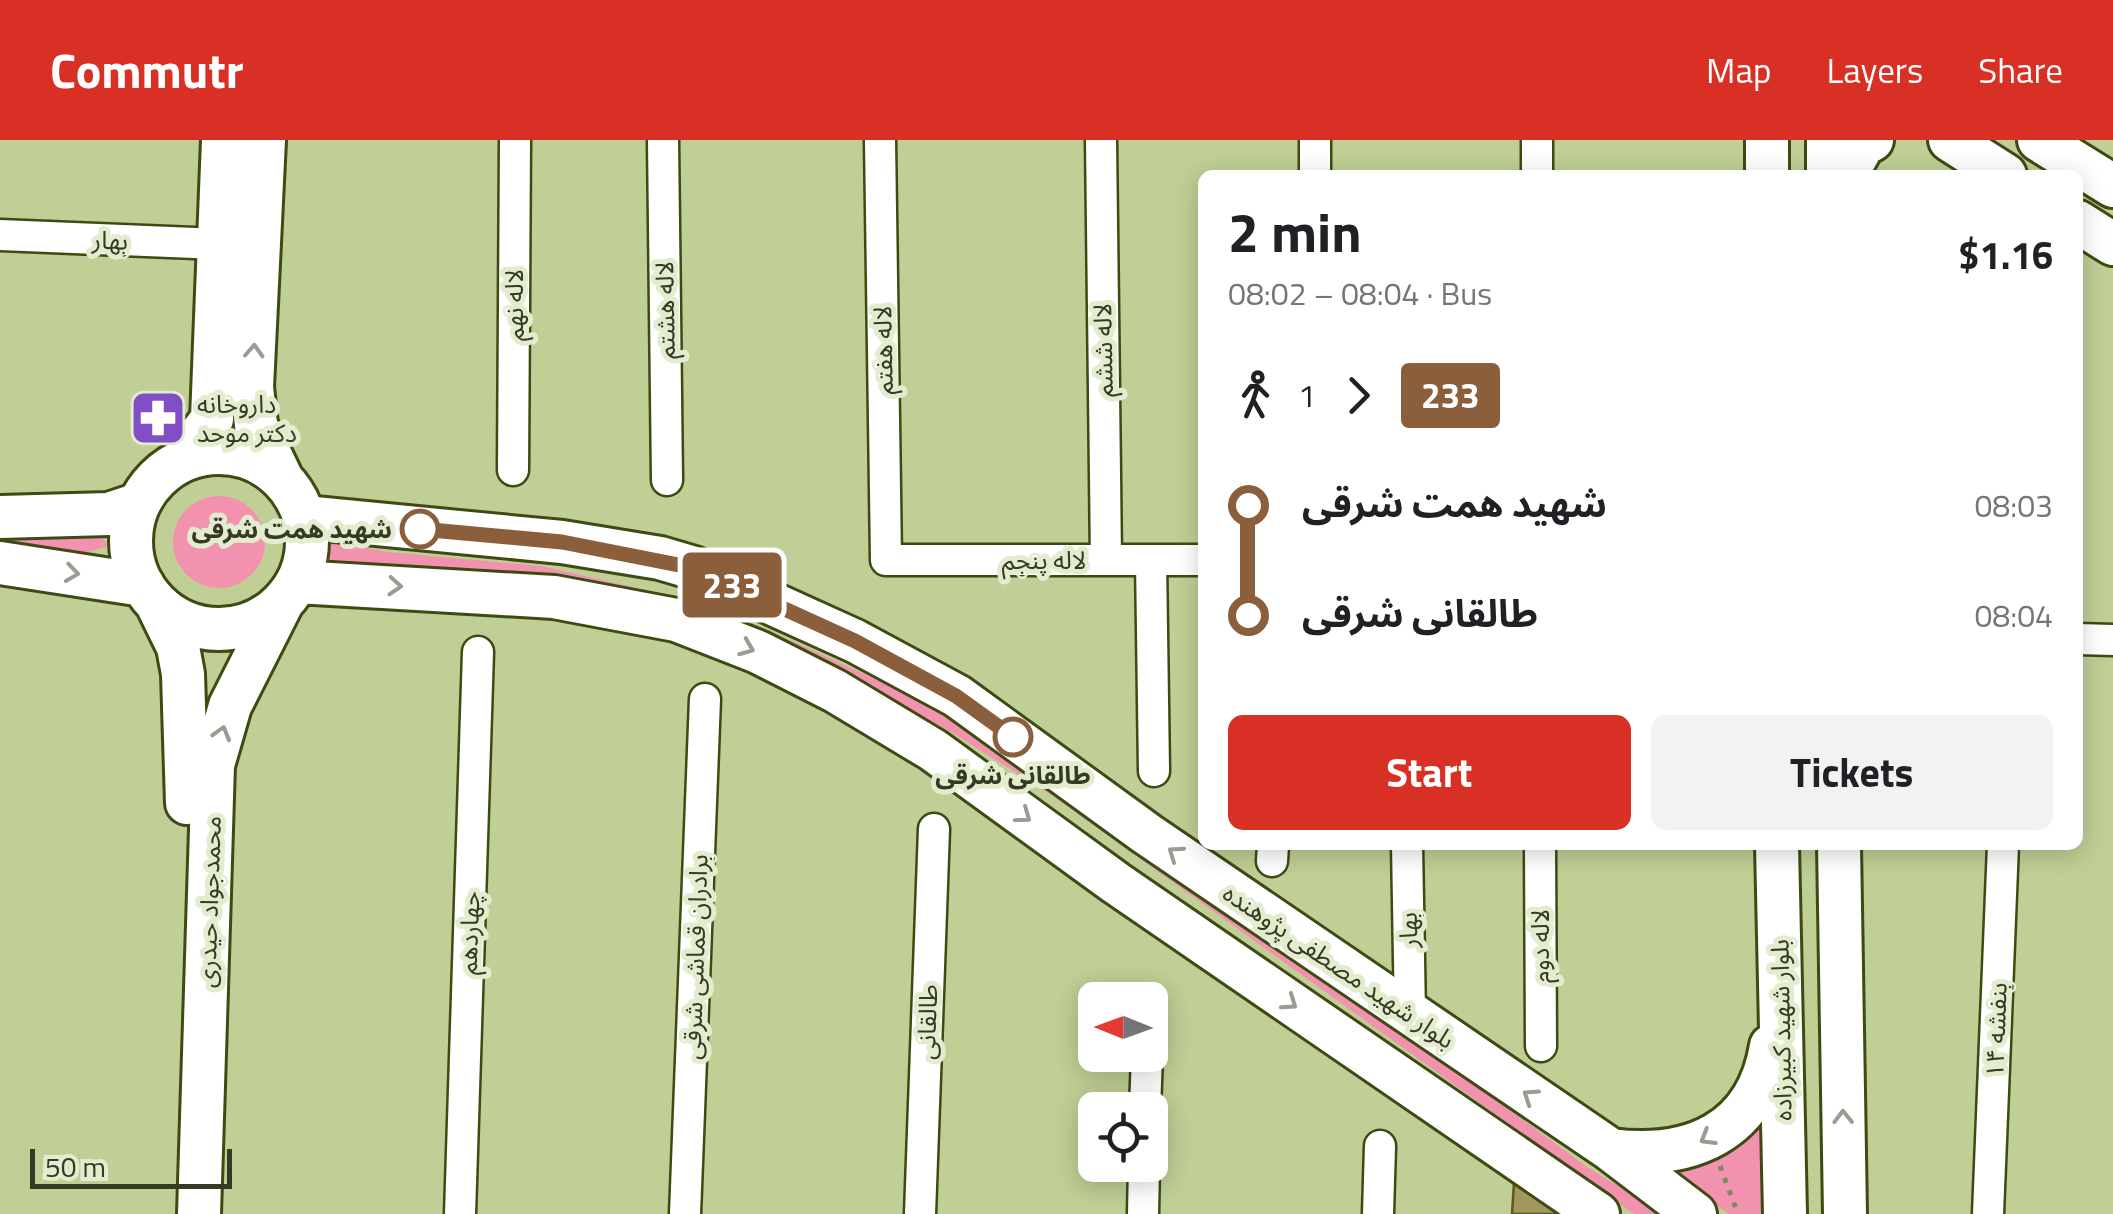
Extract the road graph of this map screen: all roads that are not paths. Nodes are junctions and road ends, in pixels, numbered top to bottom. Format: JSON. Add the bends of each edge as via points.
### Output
{"nodes":[{"id":1,"x":223,"y":140,"type":"edge"},
{"id":2,"x":264,"y":140,"type":"edge"},
{"id":3,"x":516,"y":140,"type":"edge"},
{"id":4,"x":663,"y":140,"type":"edge"},
{"id":5,"x":880,"y":140,"type":"edge"},
{"id":6,"x":1101,"y":140,"type":"edge"},
{"id":7,"x":1315,"y":140,"type":"edge"},
{"id":8,"x":1536,"y":140,"type":"edge"},
{"id":9,"x":1767,"y":140,"type":"edge"},
{"id":10,"x":1828,"y":140,"type":"edge"},
{"id":11,"x":1872,"y":140,"type":"edge"},
{"id":12,"x":1950,"y":140,"type":"edge"},
{"id":13,"x":2039,"y":140,"type":"edge"},
{"id":14,"x":1315,"y":170,"type":"edge"},
{"id":15,"x":1537,"y":170,"type":"edge"},
{"id":16,"x":1767,"y":170,"type":"edge"},
{"id":17,"x":1828,"y":170,"type":"edge"},
{"id":18,"x":1849,"y":170,"type":"edge"},
{"id":19,"x":1997,"y":170,"type":"edge"},
{"id":20,"x":2113,"y":186,"type":"edge"},
{"id":21,"x":2083,"y":225,"type":"edge"},
{"id":22,"x":0,"y":235,"type":"edge"},
{"id":23,"x":219,"y":244,"type":"junction"},
{"id":24,"x":2113,"y":244,"type":"edge"},
{"id":25,"x":182,"y":460,"type":"junction"},
{"id":26,"x":513,"y":470,"type":"dead end"},
{"id":27,"x":281,"y":477,"type":"junction"},
{"id":28,"x":667,"y":480,"type":"dead end"},
{"id":29,"x":139,"y":504,"type":"junction"},
{"id":30,"x":0,"y":517,"type":"edge"},
{"id":31,"x":304,"y":518,"type":"junction"},
{"id":32,"x":886,"y":560,"type":"joint"},
{"id":33,"x":1106,"y":560,"type":"junction"},
{"id":34,"x":1151,"y":560,"type":"junction"},
{"id":35,"x":1198,"y":560,"type":"edge"},
{"id":36,"x":0,"y":563,"type":"edge"},
{"id":37,"x":289,"y":593,"type":"junction"},
{"id":38,"x":150,"y":594,"type":"junction"},
{"id":39,"x":2083,"y":638,"type":"edge"},
{"id":40,"x":2113,"y":640,"type":"edge"},
{"id":41,"x":478,"y":652,"type":"dead end"},
{"id":42,"x":705,"y":700,"type":"dead end"},
{"id":43,"x":1154,"y":771,"type":"dead end"},
{"id":44,"x":934,"y":829,"type":"dead end"},
{"id":45,"x":1407,"y":850,"type":"edge"},
{"id":46,"x":1540,"y":850,"type":"edge"},
{"id":47,"x":1777,"y":850,"type":"edge"},
{"id":48,"x":1838,"y":850,"type":"edge"},
{"id":49,"x":2003,"y":850,"type":"edge"},
{"id":50,"x":1780,"y":996,"type":"junction"},
{"id":51,"x":1410,"y":1016,"type":"junction"},
{"id":52,"x":1541,"y":1046,"type":"dead end"},
{"id":53,"x":1380,"y":1146,"type":"dead end"},
{"id":54,"x":1611,"y":1150,"type":"junction"},
{"id":55,"x":1144,"y":1182,"type":"edge"},
{"id":56,"x":1846,"y":1212,"type":"edge"},
{"id":57,"x":173,"y":1214,"type":"edge"},
{"id":58,"x":198,"y":1214,"type":"edge"},
{"id":59,"x":460,"y":1214,"type":"edge"},
{"id":60,"x":685,"y":1214,"type":"edge"},
{"id":61,"x":920,"y":1214,"type":"edge"},
{"id":62,"x":1143,"y":1214,"type":"edge"},
{"id":63,"x":1378,"y":1214,"type":"edge"},
{"id":64,"x":1598,"y":1214,"type":"edge"},
{"id":65,"x":1695,"y":1214,"type":"edge"},
{"id":66,"x":1784,"y":1214,"type":"edge"},
{"id":67,"x":1988,"y":1214,"type":"edge"}],
"edges":[{"from":1,"to":23,"type":"main road"},
{"from":27,"to":2,"type":"main road","one_way":true,"via":[[256,425],[252,387]]},
{"from":3,"to":26,"type":"street","name":"لاله نهم"},
{"from":4,"to":28,"type":"street","name":"لاله هشتم"},
{"from":5,"to":32,"type":"street","name":"لاله هفتم"},
{"from":6,"to":33,"type":"street","name":"لاله ششم"},
{"from":7,"to":14,"type":"street"},
{"from":8,"to":15,"type":"street"},
{"from":9,"to":16,"type":"main road"},
{"from":10,"to":17,"type":"main road"},
{"from":11,"to":18,"type":"main road"},
{"from":12,"to":19,"type":"main road"},
{"from":13,"to":20,"type":"main road"},
{"from":21,"to":24,"type":"main road"},
{"from":22,"to":23,"type":"street","name":"بهار"},
{"from":23,"to":25,"type":"main road","via":[[212,419]]},
{"from":25,"to":27,"type":"main road","via":[[234,453]]},
{"from":25,"to":29,"type":"main road","via":[[157,478]]},
{"from":27,"to":31,"type":"main road"},
{"from":29,"to":30,"type":"main road","via":[[109,514]]},
{"from":29,"to":38,"type":"main road","via":[[131,545]]},
{"from":31,"to":37,"type":"main road","via":[[308,539]]},
{"from":51,"to":31,"type":"main road","name":"بلوار شهید مصطفی پژوهنده","one_way":true,"via":[[956,696],[712,576],[660,558],[562,542]]},
{"from":32,"to":33,"type":"street","name":"لاله پنجم"},
{"from":33,"to":34,"type":"street","name":"لاله پنجم"},
{"from":34,"to":35,"type":"street","name":"لاله پنجم"},
{"from":34,"to":43,"type":"street"},
{"from":36,"to":38,"type":"main road","one_way":true},
{"from":37,"to":38,"type":"main road","via":[[258,620],[230,628],[202,628],[176,618]]},
{"from":58,"to":37,"type":"main road","name":"محمدجواد حیدری","one_way":true,"via":[[213,765],[230,706]]},
{"from":37,"to":64,"type":"main road","one_way":true,"via":[[554,596],[676,620],[758,652],[933,750]]},
{"from":38,"to":57,"type":"main road","name":"محمدجواد حیدری","via":[[178,647],[189,768]]},
{"from":39,"to":40,"type":"street"},
{"from":41,"to":59,"type":"street","name":"چهاردهم"},
{"from":42,"to":60,"type":"street","name":"برادران قماشی شرقی"},
{"from":44,"to":61,"type":"street","name":"طالقانی"},
{"from":45,"to":51,"type":"street","name":"بهار"},
{"from":46,"to":52,"type":"street","name":"لاله دوم"},
{"from":47,"to":50,"type":"main road","name":"بلوار شهید کبیرزاده"},
{"from":56,"to":48,"type":"main road","one_way":true},
{"from":49,"to":67,"type":"street","name":"بنفشه ۱۴"},
{"from":50,"to":54,"type":"main road","one_way":true,"via":[[1756,1096],[1728,1126],[1671,1153]]},
{"from":50,"to":66,"type":"main road","name":"بلوار شهید کبیرزاده"},
{"from":54,"to":51,"type":"main road","name":"بلوار شهید مصطفی پژوهنده","one_way":true},
{"from":53,"to":63,"type":"street"},
{"from":54,"to":65,"type":"main road","name":"بلوار شهید مصطفی پژوهنده"},
{"from":55,"to":62,"type":"street"}]}
